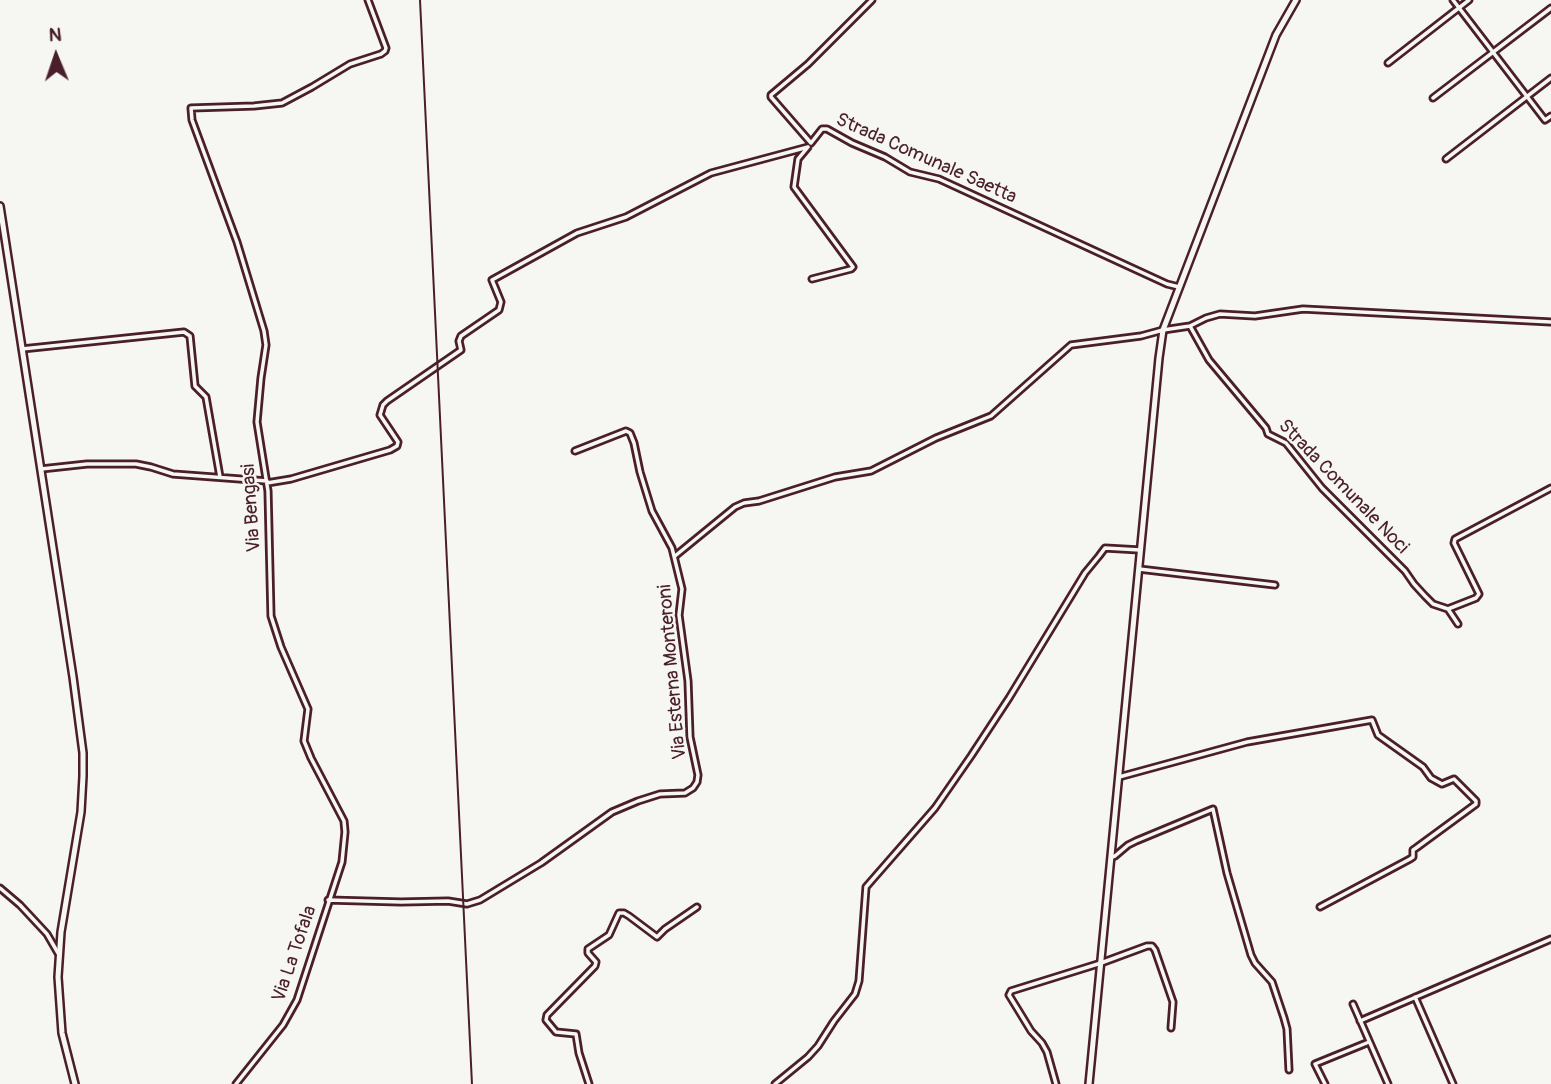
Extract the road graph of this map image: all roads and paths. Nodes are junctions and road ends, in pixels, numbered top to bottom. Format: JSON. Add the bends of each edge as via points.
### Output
{"nodes":[{"id":1,"x":368,"y":0,"type":"edge"},
{"id":2,"x":872,"y":0,"type":"edge"},
{"id":3,"x":1296,"y":0,"type":"edge"},
{"id":4,"x":1453,"y":0,"type":"edge"},
{"id":5,"x":1469,"y":0,"type":"edge"},
{"id":6,"x":1459,"y":8,"type":"junction"},
{"id":7,"x":1551,"y":8,"type":"edge"},
{"id":8,"x":1493,"y":52,"type":"junction"},
{"id":9,"x":1388,"y":63,"type":"dead end"},
{"id":10,"x":1551,"y":78,"type":"edge"},
{"id":11,"x":1527,"y":97,"type":"junction"},
{"id":12,"x":1433,"y":98,"type":"dead end"},
{"id":13,"x":1551,"y":116,"type":"edge"},
{"id":14,"x":810,"y":145,"type":"junction"},
{"id":15,"x":1446,"y":159,"type":"dead end"},
{"id":16,"x":0,"y":206,"type":"edge"},
{"id":17,"x":812,"y":279,"type":"dead end"},
{"id":18,"x":1179,"y":287,"type":"junction"},
{"id":19,"x":1551,"y":322,"type":"edge"},
{"id":20,"x":1190,"y":326,"type":"junction"},
{"id":21,"x":1163,"y":330,"type":"junction"},
{"id":22,"x":22,"y":349,"type":"junction"},
{"id":23,"x":575,"y":451,"type":"dead end"},
{"id":24,"x":41,"y":469,"type":"junction"},
{"id":25,"x":220,"y":477,"type":"junction"},
{"id":26,"x":267,"y":482,"type":"junction"},
{"id":27,"x":1551,"y":488,"type":"edge"},
{"id":28,"x":1141,"y":550,"type":"junction"},
{"id":29,"x":675,"y":556,"type":"junction"},
{"id":30,"x":1139,"y":569,"type":"junction"},
{"id":31,"x":1275,"y":584,"type":"dead end"},
{"id":32,"x":1448,"y":610,"type":"junction"},
{"id":33,"x":1458,"y":624,"type":"dead end"},
{"id":34,"x":1119,"y":777,"type":"junction"},
{"id":35,"x":1112,"y":856,"type":"junction"},
{"id":36,"x":0,"y":888,"type":"edge"},
{"id":37,"x":328,"y":900,"type":"junction"},
{"id":38,"x":697,"y":907,"type":"dead end"},
{"id":39,"x":1320,"y":907,"type":"dead end"},
{"id":40,"x":1551,"y":939,"type":"edge"},
{"id":41,"x":59,"y":955,"type":"junction"},
{"id":42,"x":1101,"y":963,"type":"junction"},
{"id":43,"x":1415,"y":998,"type":"junction"},
{"id":44,"x":1353,"y":1004,"type":"dead end"},
{"id":45,"x":1360,"y":1021,"type":"junction"},
{"id":46,"x":1171,"y":1028,"type":"dead end"},
{"id":47,"x":1369,"y":1042,"type":"junction"},
{"id":48,"x":1289,"y":1070,"type":"dead end"},
{"id":49,"x":75,"y":1084,"type":"edge"},
{"id":50,"x":236,"y":1084,"type":"edge"},
{"id":51,"x":589,"y":1084,"type":"edge"},
{"id":52,"x":775,"y":1084,"type":"edge"},
{"id":53,"x":1056,"y":1084,"type":"edge"},
{"id":54,"x":1089,"y":1084,"type":"edge"},
{"id":55,"x":1325,"y":1084,"type":"edge"},
{"id":56,"x":1388,"y":1084,"type":"edge"},
{"id":57,"x":1453,"y":1084,"type":"edge"}],
"edges":[{"from":1,"to":26,"type":"street","name":"Via Bengasi","via":[[386,48],[381,54],[350,64],[282,103],[191,108],[264,331],[257,422]]},
{"from":2,"to":14,"type":"street","name":"Strada Comunale Saetta","via":[[771,95]]},
{"from":3,"to":18,"type":"street","via":[[1276,35]]},
{"from":4,"to":6,"type":"street"},
{"from":5,"to":6,"type":"street"},
{"from":6,"to":8,"type":"street"},
{"from":6,"to":9,"type":"street"},
{"from":7,"to":8,"type":"street"},
{"from":8,"to":11,"type":"street"},
{"from":8,"to":12,"type":"street"},
{"from":10,"to":11,"type":"street"},
{"from":11,"to":13,"type":"street","via":[[1545,120]]},
{"from":11,"to":15,"type":"street"},
{"from":14,"to":17,"type":"street","via":[[798,159],[794,187],[853,267]]},
{"from":14,"to":18,"type":"street","name":"Strada Comunale Saetta","via":[[827,130],[910,172],[939,178]]},
{"from":14,"to":26,"type":"street","via":[[711,173],[626,217],[577,233],[492,280],[501,302],[499,310],[461,336],[461,350],[383,405],[380,415],[397,446],[291,479]]},
{"from":16,"to":22,"type":"street"},
{"from":18,"to":21,"type":"street"},
{"from":19,"to":20,"type":"street","via":[[1312,308],[1255,316],[1220,314]]},
{"from":20,"to":21,"type":"street"},
{"from":20,"to":32,"type":"street","name":"Strada Comunale Noci","via":[[1214,367],[1268,434],[1286,443],[1322,488],[1433,604]]},
{"from":21,"to":28,"type":"street"},
{"from":21,"to":29,"type":"street","via":[[1071,345],[992,416],[871,471],[744,503]]},
{"from":22,"to":24,"type":"street"},
{"from":22,"to":25,"type":"street","via":[[184,332],[190,336],[195,386],[206,397]]},
{"from":23,"to":29,"type":"street","name":"Via Esterna Monteroni","via":[[630,433],[652,511]]},
{"from":24,"to":25,"type":"street","via":[[136,464],[173,474]]},
{"from":24,"to":41,"type":"street","via":[[77,701],[83,776]]},
{"from":25,"to":26,"type":"street"},
{"from":26,"to":37,"type":"street","name":"Via Bengasi","via":[[271,616],[308,709],[307,750],[344,821],[342,862]]},
{"from":27,"to":32,"type":"street","via":[[1455,539],[1479,594]]},
{"from":28,"to":30,"type":"street"},
{"from":28,"to":52,"type":"street","via":[[1105,548],[1098,555],[979,745],[866,887],[855,994],[818,1046]]},
{"from":29,"to":37,"type":"street","name":"Via Esterna Monteroni","via":[[682,589],[679,615],[690,737],[698,775],[693,788],[660,794],[612,812],[541,863],[467,904]]},
{"from":30,"to":31,"type":"street"},
{"from":30,"to":34,"type":"street"},
{"from":32,"to":33,"type":"street","name":"Strada Comunale Noci"},
{"from":34,"to":35,"type":"street"},
{"from":34,"to":39,"type":"street","via":[[1247,742],[1372,720],[1378,735],[1423,767],[1431,778],[1442,784],[1454,779],[1476,801],[1413,850],[1413,857]]},
{"from":35,"to":42,"type":"street"},
{"from":35,"to":48,"type":"street","via":[[1213,809],[1251,955],[1274,984],[1284,1018]]},
{"from":36,"to":41,"type":"street","via":[[47,934]]},
{"from":37,"to":50,"type":"street","name":"Via La Tofala","via":[[297,1000]]},
{"from":38,"to":51,"type":"street","via":[[657,937],[620,913],[609,935],[588,949],[595,966],[547,1015],[556,1032],[576,1034]]},
{"from":40,"to":43,"type":"street"},
{"from":41,"to":49,"type":"street","via":[[60,1018]]},
{"from":42,"to":46,"type":"street","via":[[1152,946],[1173,1002]]},
{"from":42,"to":53,"type":"street","via":[[1009,992],[1042,1043]]},
{"from":42,"to":54,"type":"street"},
{"from":43,"to":45,"type":"street"},
{"from":43,"to":57,"type":"street"},
{"from":44,"to":45,"type":"street"},
{"from":45,"to":47,"type":"street"},
{"from":47,"to":55,"type":"street","via":[[1315,1064]]},
{"from":47,"to":56,"type":"street"}]}
